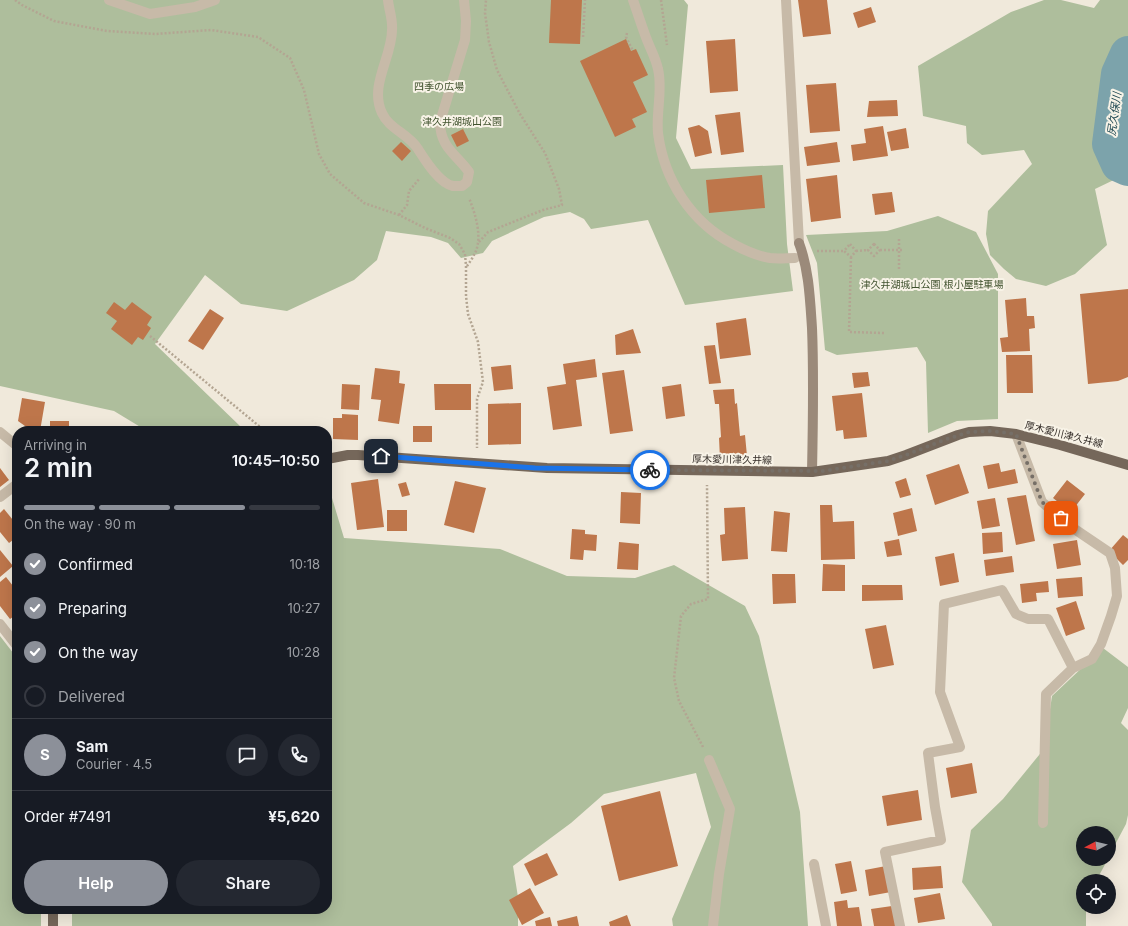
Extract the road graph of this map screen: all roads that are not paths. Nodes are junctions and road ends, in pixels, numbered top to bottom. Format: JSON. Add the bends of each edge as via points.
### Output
{"nodes":[{"id":1,"x":110,"y":0,"type":"edge"},
{"id":2,"x":215,"y":0,"type":"edge"},
{"id":3,"x":388,"y":0,"type":"edge"},
{"id":4,"x":464,"y":0,"type":"edge"},
{"id":5,"x":633,"y":0,"type":"edge"},
{"id":6,"x":786,"y":0,"type":"edge"},
{"id":7,"x":799,"y":258,"type":"junction"},
{"id":8,"x":0,"y":432,"type":"edge"},
{"id":9,"x":1016,"y":434,"type":"junction"},
{"id":10,"x":12,"y":442,"type":"edge"},
{"id":11,"x":332,"y":458,"type":"edge"},
{"id":12,"x":1128,"y":465,"type":"edge"},
{"id":13,"x":812,"y":472,"type":"junction"},
{"id":14,"x":12,"y":488,"type":"edge"},
{"id":15,"x":0,"y":497,"type":"edge"},
{"id":16,"x":0,"y":624,"type":"edge"},
{"id":17,"x":12,"y":640,"type":"edge"},
{"id":18,"x":1073,"y":668,"type":"junction"},
{"id":19,"x":709,"y":760,"type":"road end"},
{"id":20,"x":1043,"y":823,"type":"dead end"},
{"id":21,"x":814,"y":864,"type":"dead end"},
{"id":22,"x":53,"y":914,"type":"edge"},
{"id":23,"x":53,"y":926,"type":"edge"},
{"id":24,"x":713,"y":926,"type":"edge"},
{"id":25,"x":826,"y":926,"type":"edge"},
{"id":26,"x":900,"y":926,"type":"edge"}],
"edges":[{"from":1,"to":2,"type":"street","via":[[150,14],[195,7]]},
{"from":3,"to":4,"type":"street","via":[[392,30],[378,95],[382,113],[392,126],[416,144],[426,162],[440,178],[452,186],[462,186],[467,182],[469,172],[443,141],[440,122],[465,40]]},
{"from":5,"to":7,"type":"street","via":[[658,68],[660,146],[677,191],[700,220],[726,240],[770,258]]},
{"from":6,"to":7,"type":"street"},
{"from":7,"to":13,"type":"street","via":[[810,300],[813,353]]},
{"from":8,"to":10,"type":"street"},
{"from":9,"to":12,"type":"main road","name":"厚木愛川津久井線"},
{"from":9,"to":13,"type":"main road","name":"厚木愛川津久井線","via":[[969,432],[888,461]]},
{"from":9,"to":18,"type":"street","via":[[1042,502],[1070,526],[1110,552],[1115,568],[1117,596],[1101,644],[1092,659]]},
{"from":11,"to":13,"type":"main road","name":"厚木愛川津久井線","via":[[358,455],[547,468]]},
{"from":14,"to":15,"type":"street"},
{"from":16,"to":17,"type":"street"},
{"from":18,"to":20,"type":"street","via":[[1046,694]]},
{"from":18,"to":26,"type":"street","via":[[1048,619],[1028,619],[1016,614],[1002,590],[944,604],[940,692],[960,747],[928,753],[941,840],[885,852]]},
{"from":19,"to":24,"type":"street","via":[[730,809]]},
{"from":21,"to":25,"type":"street"},
{"from":22,"to":23,"type":"main road"}]}
